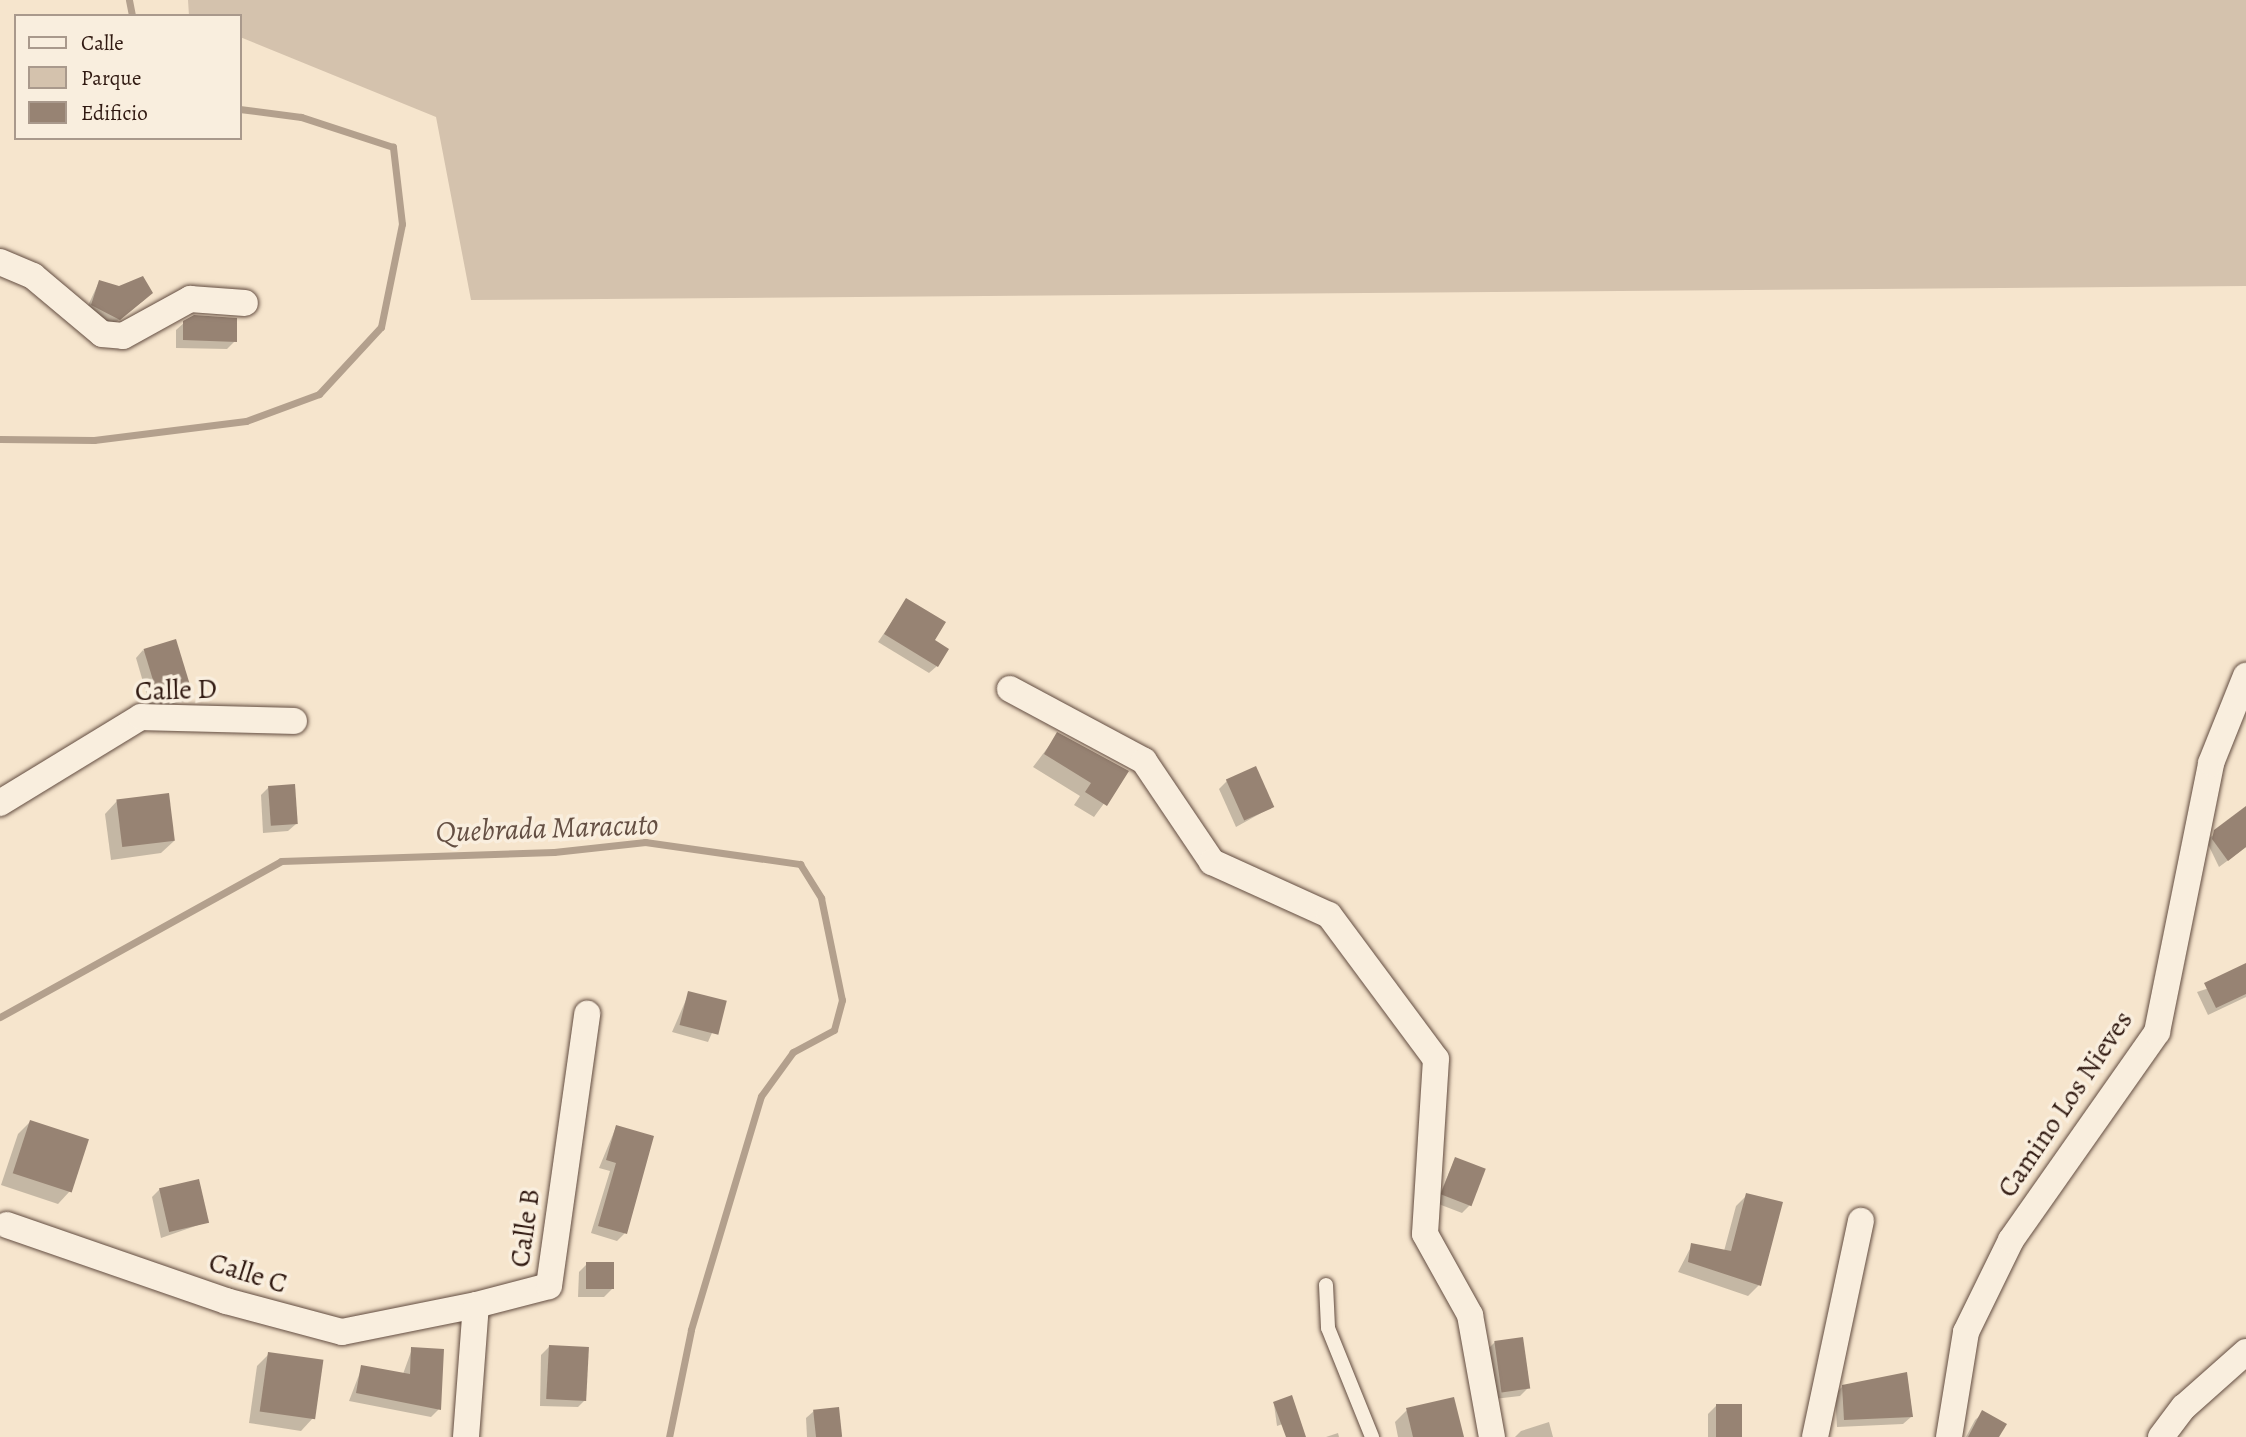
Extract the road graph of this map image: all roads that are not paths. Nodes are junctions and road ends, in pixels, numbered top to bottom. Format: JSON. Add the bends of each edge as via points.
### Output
{"nodes":[{"id":1,"x":0,"y":262,"type":"edge"},
{"id":2,"x":245,"y":303,"type":"dead end"},
{"id":3,"x":2246,"y":676,"type":"edge"},
{"id":4,"x":1010,"y":689,"type":"dead end"},
{"id":5,"x":294,"y":721,"type":"dead end"},
{"id":6,"x":0,"y":803,"type":"edge"},
{"id":7,"x":587,"y":1014,"type":"dead end"},
{"id":8,"x":1861,"y":1221,"type":"dead end"},
{"id":9,"x":7,"y":1225,"type":"dead end"},
{"id":10,"x":1326,"y":1285,"type":"dead end"},
{"id":11,"x":476,"y":1305,"type":"junction"},
{"id":12,"x":2246,"y":1352,"type":"edge"},
{"id":13,"x":466,"y":1437,"type":"edge"},
{"id":14,"x":1372,"y":1437,"type":"edge"},
{"id":15,"x":1492,"y":1437,"type":"edge"},
{"id":16,"x":1815,"y":1437,"type":"edge"},
{"id":17,"x":1949,"y":1437,"type":"edge"},
{"id":18,"x":2161,"y":1437,"type":"edge"}],
"edges":[{"from":1,"to":2,"type":"street","via":[[33,276],[102,334],[123,336],[190,299]]},
{"from":3,"to":17,"type":"street","name":"Camino Los Nieves","via":[[2211,763],[2157,1032],[2011,1240],[1966,1332]]},
{"from":4,"to":15,"type":"street","via":[[1144,761],[1212,862],[1329,915],[1436,1059],[1425,1234],[1470,1315]]},
{"from":5,"to":6,"type":"street","name":"Calle D","via":[[141,717]]},
{"from":7,"to":11,"type":"street","name":"Calle B","via":[[549,1286]]},
{"from":8,"to":16,"type":"street"},
{"from":9,"to":11,"type":"street","name":"Calle C","via":[[226,1301],[342,1332]]},
{"from":10,"to":14,"type":"lane","via":[[1328,1328]]},
{"from":11,"to":13,"type":"street"},
{"from":12,"to":18,"type":"street","via":[[2184,1407]]}]}
